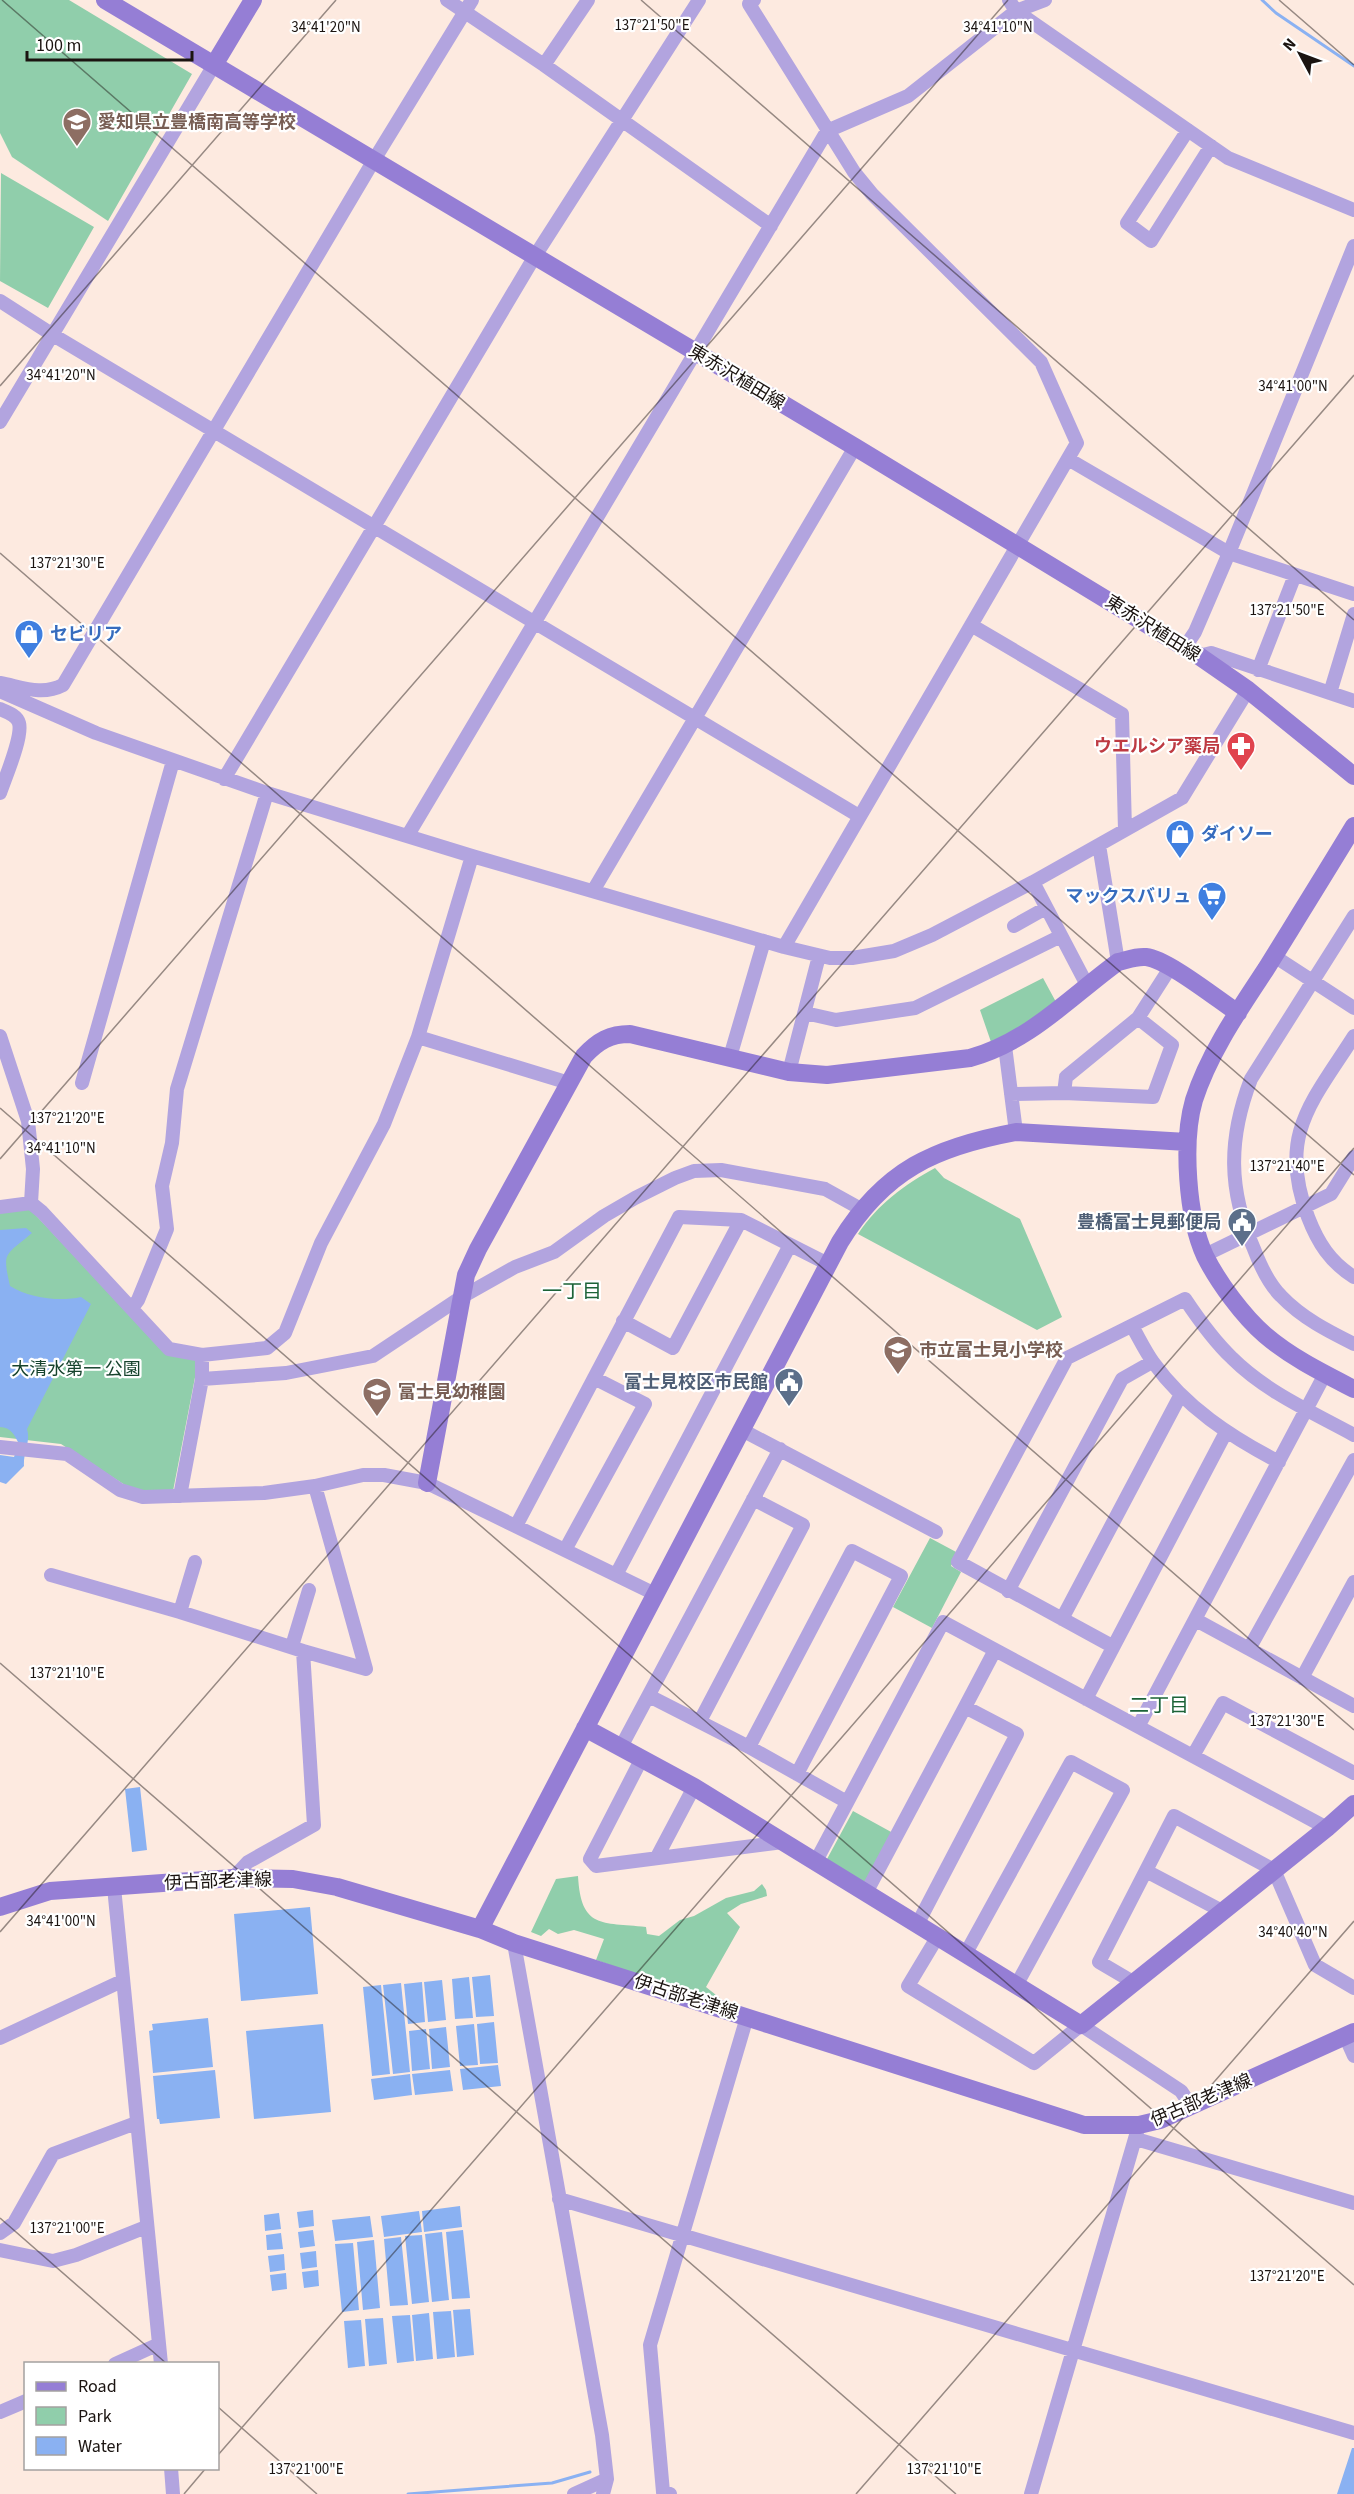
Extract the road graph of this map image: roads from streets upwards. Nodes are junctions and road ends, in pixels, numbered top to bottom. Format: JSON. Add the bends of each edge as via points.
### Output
{"nodes":[{"id":1,"x":105,"y":0,"type":"edge"},
{"id":2,"x":253,"y":0,"type":"edge"},
{"id":3,"x":447,"y":0,"type":"edge"},
{"id":4,"x":588,"y":0,"type":"edge"},
{"id":5,"x":699,"y":0,"type":"edge"},
{"id":6,"x":754,"y":0,"type":"edge"},
{"id":7,"x":1045,"y":0,"type":"edge"},
{"id":8,"x":1012,"y":5,"type":"edge"},
{"id":9,"x":468,"y":6,"type":"edge"},
{"id":10,"x":214,"y":65,"type":"junction"},
{"id":11,"x":544,"y":65,"type":"junction"},
{"id":12,"x":622,"y":120,"type":"junction"},
{"id":13,"x":1188,"y":130,"type":"junction"},
{"id":14,"x":827,"y":131,"type":"junction"},
{"id":15,"x":1211,"y":146,"type":"junction"},
{"id":16,"x":374,"y":160,"type":"junction"},
{"id":17,"x":1354,"y":210,"type":"edge"},
{"id":18,"x":771,"y":226,"type":"junction"},
{"id":19,"x":1354,"y":246,"type":"edge"},
{"id":20,"x":535,"y":256,"type":"junction"},
{"id":21,"x":0,"y":301,"type":"edge"},
{"id":22,"x":53,"y":335,"type":"junction"},
{"id":23,"x":695,"y":352,"type":"junction"},
{"id":24,"x":0,"y":422,"type":"edge"},
{"id":25,"x":214,"y":430,"type":"junction"},
{"id":26,"x":855,"y":447,"type":"junction"},
{"id":27,"x":1068,"y":459,"type":"junction"},
{"id":28,"x":375,"y":526,"type":"junction"},
{"id":29,"x":1017,"y":545,"type":"junction"},
{"id":30,"x":1229,"y":553,"type":"junction"},
{"id":31,"x":1295,"y":575,"type":"junction"},
{"id":32,"x":1354,"y":594,"type":"edge"},
{"id":33,"x":1354,"y":614,"type":"edge"},
{"id":34,"x":534,"y":620,"type":"junction"},
{"id":35,"x":971,"y":625,"type":"junction"},
{"id":36,"x":1192,"y":651,"type":"junction"},
{"id":37,"x":1258,"y":670,"type":"junction"},
{"id":38,"x":0,"y":683,"type":"edge"},
{"id":39,"x":1248,"y":690,"type":"junction"},
{"id":40,"x":0,"y":691,"type":"edge"},
{"id":41,"x":1330,"y":693,"type":"junction"},
{"id":42,"x":1354,"y":701,"type":"edge"},
{"id":43,"x":0,"y":709,"type":"edge"},
{"id":44,"x":696,"y":717,"type":"junction"},
{"id":45,"x":173,"y":761,"type":"junction"},
{"id":46,"x":1354,"y":776,"type":"edge"},
{"id":47,"x":224,"y":778,"type":"junction"},
{"id":48,"x":0,"y":793,"type":"edge"},
{"id":49,"x":267,"y":793,"type":"junction"},
{"id":50,"x":859,"y":816,"type":"junction"},
{"id":51,"x":1354,"y":826,"type":"edge"},
{"id":52,"x":1125,"y":830,"type":"junction"},
{"id":53,"x":408,"y":835,"type":"junction"},
{"id":54,"x":1099,"y":845,"type":"junction"},
{"id":55,"x":472,"y":856,"type":"junction"},
{"id":56,"x":1033,"y":882,"type":"junction"},
{"id":57,"x":593,"y":891,"type":"junction"},
{"id":58,"x":1046,"y":908,"type":"junction"},
{"id":59,"x":1354,"y":916,"type":"edge"},
{"id":60,"x":1014,"y":926,"type":"dead end"},
{"id":61,"x":1061,"y":936,"type":"junction"},
{"id":62,"x":764,"y":941,"type":"junction"},
{"id":63,"x":784,"y":947,"type":"junction"},
{"id":64,"x":819,"y":956,"type":"junction"},
{"id":65,"x":1274,"y":956,"type":"junction"},
{"id":66,"x":1118,"y":962,"type":"junction"},
{"id":67,"x":1170,"y":968,"type":"junction"},
{"id":68,"x":1312,"y":981,"type":"junction"},
{"id":69,"x":1087,"y":985,"type":"junction"},
{"id":70,"x":1354,"y":1008,"type":"edge"},
{"id":71,"x":805,"y":1013,"type":"junction"},
{"id":72,"x":1238,"y":1013,"type":"junction"},
{"id":73,"x":1138,"y":1018,"type":"junction"},
{"id":74,"x":0,"y":1036,"type":"edge"},
{"id":75,"x":1354,"y":1036,"type":"edge"},
{"id":76,"x":418,"y":1037,"type":"junction"},
{"id":77,"x":1005,"y":1046,"type":"junction"},
{"id":78,"x":730,"y":1057,"type":"junction"},
{"id":79,"x":789,"y":1072,"type":"junction"},
{"id":80,"x":82,"y":1083,"type":"dead end"},
{"id":81,"x":569,"y":1083,"type":"junction"},
{"id":82,"x":1064,"y":1093,"type":"junction"},
{"id":83,"x":1011,"y":1094,"type":"junction"},
{"id":84,"x":1016,"y":1132,"type":"junction"},
{"id":85,"x":1187,"y":1142,"type":"junction"},
{"id":86,"x":1354,"y":1157,"type":"edge"},
{"id":87,"x":31,"y":1203,"type":"junction"},
{"id":88,"x":0,"y":1207,"type":"edge"},
{"id":89,"x":1304,"y":1207,"type":"junction"},
{"id":90,"x":861,"y":1209,"type":"junction"},
{"id":91,"x":741,"y":1220,"type":"junction"},
{"id":92,"x":1247,"y":1234,"type":"junction"},
{"id":93,"x":790,"y":1245,"type":"junction"},
{"id":94,"x":1205,"y":1255,"type":"junction"},
{"id":95,"x":828,"y":1264,"type":"junction"},
{"id":96,"x":1353,"y":1276,"type":"edge"},
{"id":97,"x":460,"y":1298,"type":"junction"},
{"id":98,"x":132,"y":1308,"type":"junction"},
{"id":99,"x":623,"y":1322,"type":"junction"},
{"id":100,"x":1132,"y":1326,"type":"junction"},
{"id":101,"x":1354,"y":1344,"type":"edge"},
{"id":102,"x":202,"y":1354,"type":"junction"},
{"id":103,"x":1152,"y":1362,"type":"junction"},
{"id":104,"x":1325,"y":1374,"type":"junction"},
{"id":105,"x":594,"y":1378,"type":"junction"},
{"id":106,"x":202,"y":1379,"type":"junction"},
{"id":107,"x":1354,"y":1389,"type":"edge"},
{"id":108,"x":1180,"y":1396,"type":"junction"},
{"id":109,"x":1307,"y":1410,"type":"junction"},
{"id":110,"x":742,"y":1430,"type":"junction"},
{"id":111,"x":1226,"y":1432,"type":"junction"},
{"id":112,"x":1354,"y":1435,"type":"edge"},
{"id":113,"x":6,"y":1448,"type":"edge"},
{"id":114,"x":780,"y":1449,"type":"junction"},
{"id":115,"x":1354,"y":1460,"type":"edge"},
{"id":116,"x":1279,"y":1462,"type":"junction"},
{"id":117,"x":427,"y":1483,"type":"junction"},
{"id":118,"x":315,"y":1486,"type":"junction"},
{"id":119,"x":180,"y":1496,"type":"junction"},
{"id":120,"x":753,"y":1499,"type":"junction"},
{"id":121,"x":516,"y":1526,"type":"junction"},
{"id":122,"x":936,"y":1532,"type":"dead end"},
{"id":123,"x":565,"y":1550,"type":"junction"},
{"id":124,"x":195,"y":1562,"type":"dead end"},
{"id":125,"x":51,"y":1575,"type":"dead end"},
{"id":126,"x":616,"y":1575,"type":"junction"},
{"id":127,"x":1354,"y":1582,"type":"edge"},
{"id":128,"x":309,"y":1590,"type":"dead end"},
{"id":129,"x":1008,"y":1591,"type":"junction"},
{"id":130,"x":655,"y":1594,"type":"junction"},
{"id":131,"x":180,"y":1612,"type":"junction"},
{"id":132,"x":1062,"y":1619,"type":"junction"},
{"id":133,"x":1196,"y":1620,"type":"junction"},
{"id":134,"x":1112,"y":1646,"type":"junction"},
{"id":135,"x":297,"y":1649,"type":"junction"},
{"id":136,"x":1249,"y":1649,"type":"junction"},
{"id":137,"x":995,"y":1650,"type":"junction"},
{"id":138,"x":1302,"y":1678,"type":"junction"},
{"id":139,"x":649,"y":1696,"type":"junction"},
{"id":140,"x":1086,"y":1699,"type":"junction"},
{"id":141,"x":1354,"y":1706,"type":"edge"},
{"id":142,"x":965,"y":1707,"type":"junction"},
{"id":143,"x":700,"y":1721,"type":"junction"},
{"id":144,"x":1139,"y":1725,"type":"junction"},
{"id":145,"x":585,"y":1728,"type":"junction"},
{"id":146,"x":621,"y":1747,"type":"junction"},
{"id":147,"x":749,"y":1748,"type":"junction"},
{"id":148,"x":1194,"y":1754,"type":"junction"},
{"id":149,"x":642,"y":1758,"type":"junction"},
{"id":150,"x":1354,"y":1773,"type":"edge"},
{"id":151,"x":797,"y":1774,"type":"junction"},
{"id":152,"x":694,"y":1787,"type":"junction"},
{"id":153,"x":847,"y":1802,"type":"junction"},
{"id":154,"x":1354,"y":1804,"type":"edge"},
{"id":155,"x":1327,"y":1828,"type":"junction"},
{"id":156,"x":783,"y":1842,"type":"junction"},
{"id":157,"x":657,"y":1857,"type":"junction"},
{"id":158,"x":816,"y":1861,"type":"junction"},
{"id":159,"x":1274,"y":1870,"type":"junction"},
{"id":160,"x":1146,"y":1871,"type":"junction"},
{"id":161,"x":233,"y":1878,"type":"junction"},
{"id":162,"x":114,"y":1887,"type":"junction"},
{"id":163,"x":866,"y":1893,"type":"junction"},
{"id":164,"x":0,"y":1907,"type":"edge"},
{"id":165,"x":1222,"y":1911,"type":"junction"},
{"id":166,"x":918,"y":1923,"type":"junction"},
{"id":167,"x":480,"y":1929,"type":"junction"},
{"id":168,"x":938,"y":1936,"type":"junction"},
{"id":169,"x":514,"y":1942,"type":"junction"},
{"id":170,"x":966,"y":1953,"type":"junction"},
{"id":171,"x":122,"y":1981,"type":"junction"},
{"id":172,"x":1133,"y":1982,"type":"junction"},
{"id":173,"x":1017,"y":1984,"type":"junction"},
{"id":174,"x":1354,"y":1988,"type":"edge"},
{"id":175,"x":747,"y":2017,"type":"junction"},
{"id":176,"x":1081,"y":2025,"type":"junction"},
{"id":177,"x":1349,"y":2034,"type":"edge"},
{"id":178,"x":0,"y":2038,"type":"edge"},
{"id":179,"x":1354,"y":2056,"type":"edge"},
{"id":180,"x":1191,"y":2106,"type":"junction"},
{"id":181,"x":136,"y":2123,"type":"junction"},
{"id":182,"x":1138,"y":2132,"type":"junction"},
{"id":183,"x":559,"y":2199,"type":"junction"},
{"id":184,"x":1354,"y":2203,"type":"edge"},
{"id":185,"x":146,"y":2227,"type":"junction"},
{"id":186,"x":0,"y":2233,"type":"edge"},
{"id":187,"x":682,"y":2235,"type":"junction"},
{"id":188,"x":0,"y":2250,"type":"edge"},
{"id":189,"x":159,"y":2344,"type":"junction"},
{"id":190,"x":1072,"y":2351,"type":"junction"},
{"id":191,"x":119,"y":2362,"type":"edge"},
{"id":192,"x":161,"y":2362,"type":"edge"},
{"id":193,"x":24,"y":2402,"type":"edge"},
{"id":194,"x":0,"y":2412,"type":"edge"},
{"id":195,"x":1354,"y":2433,"type":"edge"},
{"id":196,"x":171,"y":2470,"type":"edge"},
{"id":197,"x":607,"y":2479,"type":"junction"},
{"id":198,"x":173,"y":2494,"type":"edge"},
{"id":199,"x":574,"y":2494,"type":"edge"},
{"id":200,"x":603,"y":2494,"type":"edge"},
{"id":201,"x":670,"y":2494,"type":"edge"},
{"id":202,"x":1030,"y":2494,"type":"edge"}],
"edges":[{"from":1,"to":10,"type":"street","name":"東赤沢植田線"},
{"from":2,"to":10,"type":"street"},
{"from":3,"to":9,"type":"street"},
{"from":4,"to":11,"type":"street"},
{"from":5,"to":12,"type":"street"},
{"from":6,"to":14,"type":"street","via":[[749,4]]},
{"from":7,"to":8,"type":"street"},
{"from":8,"to":13,"type":"street"},
{"from":8,"to":14,"type":"street","via":[[908,96]]},
{"from":9,"to":11,"type":"street"},
{"from":9,"to":16,"type":"street"},
{"from":10,"to":16,"type":"street","name":"東赤沢植田線"},
{"from":10,"to":22,"type":"street"},
{"from":11,"to":12,"type":"street"},
{"from":12,"to":18,"type":"street"},
{"from":12,"to":20,"type":"street"},
{"from":13,"to":15,"type":"street"},
{"from":13,"to":15,"type":"street","via":[[1127,223],[1151,241]]},
{"from":14,"to":18,"type":"street"},
{"from":14,"to":27,"type":"street","via":[[872,194],[1041,362],[1077,443]]},
{"from":15,"to":17,"type":"street","via":[[1228,158]]},
{"from":16,"to":20,"type":"street","name":"東赤沢植田線"},
{"from":16,"to":25,"type":"street"},
{"from":18,"to":23,"type":"street"},
{"from":19,"to":30,"type":"street"},
{"from":20,"to":23,"type":"street","name":"東赤沢植田線"},
{"from":20,"to":28,"type":"street"},
{"from":21,"to":22,"type":"street"},
{"from":22,"to":24,"type":"street"},
{"from":22,"to":25,"type":"street"},
{"from":23,"to":26,"type":"street","name":"東赤沢植田線"},
{"from":23,"to":34,"type":"street"},
{"from":25,"to":28,"type":"street"},
{"from":25,"to":38,"type":"street","via":[[63,685],[40,692]]},
{"from":26,"to":29,"type":"street","name":"東赤沢植田線"},
{"from":26,"to":44,"type":"street"},
{"from":27,"to":29,"type":"street"},
{"from":27,"to":30,"type":"street"},
{"from":28,"to":34,"type":"street"},
{"from":28,"to":47,"type":"street"},
{"from":29,"to":35,"type":"street"},
{"from":29,"to":36,"type":"street","name":"東赤沢植田線"},
{"from":30,"to":31,"type":"street"},
{"from":30,"to":36,"type":"street"},
{"from":31,"to":32,"type":"street"},
{"from":31,"to":37,"type":"street"},
{"from":33,"to":41,"type":"street"},
{"from":34,"to":44,"type":"street"},
{"from":34,"to":53,"type":"street"},
{"from":35,"to":50,"type":"street"},
{"from":35,"to":52,"type":"street","via":[[1122,714]]},
{"from":36,"to":37,"type":"street","via":[[1211,652]]},
{"from":36,"to":39,"type":"street","name":"東赤沢植田線"},
{"from":37,"to":41,"type":"street"},
{"from":39,"to":46,"type":"street","name":"東赤沢植田線"},
{"from":39,"to":52,"type":"street","via":[[1182,798]]},
{"from":40,"to":45,"type":"street"},
{"from":41,"to":42,"type":"street"},
{"from":43,"to":48,"type":"street","via":[[19,723],[19,736]]},
{"from":44,"to":50,"type":"street"},
{"from":44,"to":57,"type":"street"},
{"from":45,"to":47,"type":"street"},
{"from":45,"to":80,"type":"street"},
{"from":47,"to":49,"type":"street"},
{"from":49,"to":53,"type":"street"},
{"from":49,"to":98,"type":"street","via":[[177,1089],[172,1143],[162,1186],[166,1229]]},
{"from":50,"to":63,"type":"street"},
{"from":51,"to":65,"type":"street"},
{"from":52,"to":54,"type":"street"},
{"from":53,"to":55,"type":"street"},
{"from":54,"to":56,"type":"street"},
{"from":54,"to":66,"type":"street"},
{"from":55,"to":57,"type":"street"},
{"from":55,"to":76,"type":"street"},
{"from":56,"to":58,"type":"street"},
{"from":56,"to":64,"type":"street","via":[[894,951],[852,958]]},
{"from":57,"to":62,"type":"street"},
{"from":58,"to":60,"type":"street"},
{"from":58,"to":61,"type":"street"},
{"from":59,"to":68,"type":"street"},
{"from":61,"to":69,"type":"street"},
{"from":61,"to":71,"type":"street","via":[[915,1008],[836,1020]]},
{"from":62,"to":63,"type":"street"},
{"from":62,"to":78,"type":"street"},
{"from":63,"to":64,"type":"street"},
{"from":64,"to":71,"type":"street"},
{"from":65,"to":68,"type":"street"},
{"from":65,"to":72,"type":"street"},
{"from":66,"to":67,"type":"street","via":[[1145,957]]},
{"from":66,"to":69,"type":"street"},
{"from":67,"to":72,"type":"street"},
{"from":67,"to":73,"type":"street"},
{"from":68,"to":70,"type":"street"},
{"from":68,"to":92,"type":"street","via":[[1251,1079],[1242,1102],[1233,1149],[1237,1202]]},
{"from":69,"to":77,"type":"street","via":[[1030,1032]]},
{"from":71,"to":79,"type":"street"},
{"from":72,"to":85,"type":"street","via":[[1203,1075]]},
{"from":73,"to":82,"type":"street","via":[[1066,1077]]},
{"from":73,"to":82,"type":"street","via":[[1172,1045],[1153,1097]]},
{"from":74,"to":87,"type":"street","via":[[28,1121],[33,1169]]},
{"from":75,"to":89,"type":"street","via":[[1307,1109],[1297,1140],[1295,1166]]},
{"from":76,"to":81,"type":"street"},
{"from":76,"to":102,"type":"street","via":[[384,1124],[321,1243],[285,1333],[267,1348]]},
{"from":77,"to":79,"type":"street","via":[[970,1058],[847,1074]]},
{"from":77,"to":83,"type":"street"},
{"from":78,"to":79,"type":"street"},
{"from":78,"to":81,"type":"street","via":[[616,1034],[593,1046]]},
{"from":81,"to":97,"type":"street","via":[[478,1249]]},
{"from":82,"to":83,"type":"street"},
{"from":83,"to":84,"type":"street"},
{"from":84,"to":85,"type":"street"},
{"from":84,"to":90,"type":"street","via":[[960,1144],[932,1155],[892,1180]]},
{"from":85,"to":94,"type":"street","via":[[1190,1200]]},
{"from":86,"to":89,"type":"street","via":[[1331,1194]]},
{"from":87,"to":88,"type":"street"},
{"from":87,"to":98,"type":"street"},
{"from":89,"to":92,"type":"street"},
{"from":89,"to":96,"type":"street","via":[[1332,1262]]},
{"from":90,"to":95,"type":"street"},
{"from":90,"to":97,"type":"street","via":[[825,1189],[721,1170],[694,1171],[634,1198],[554,1252],[515,1267]]},
{"from":91,"to":93,"type":"street"},
{"from":91,"to":99,"type":"street","via":[[679,1217]]},
{"from":91,"to":99,"type":"street","via":[[674,1348]]},
{"from":92,"to":94,"type":"street"},
{"from":92,"to":101,"type":"street","via":[[1280,1295],[1301,1314]]},
{"from":93,"to":95,"type":"street"},
{"from":93,"to":126,"type":"street"},
{"from":94,"to":104,"type":"street","via":[[1242,1311],[1264,1334]]},
{"from":95,"to":110,"type":"street"},
{"from":97,"to":106,"type":"street","via":[[373,1356],[286,1373]]},
{"from":97,"to":117,"type":"street"},
{"from":98,"to":102,"type":"street","via":[[169,1349]]},
{"from":99,"to":105,"type":"street"},
{"from":100,"to":103,"type":"street"},
{"from":100,"to":109,"type":"street","via":[[1185,1299],[1209,1334],[1233,1359],[1264,1385]]},
{"from":100,"to":129,"type":"street","via":[[1067,1358],[958,1562]]},
{"from":102,"to":106,"type":"street"},
{"from":103,"to":108,"type":"street"},
{"from":103,"to":129,"type":"street","via":[[1122,1379]]},
{"from":104,"to":107,"type":"street"},
{"from":104,"to":109,"type":"street"},
{"from":105,"to":121,"type":"street"},
{"from":105,"to":123,"type":"street","via":[[645,1404]]},
{"from":106,"to":119,"type":"street"},
{"from":108,"to":111,"type":"street"},
{"from":108,"to":132,"type":"street"},
{"from":109,"to":112,"type":"street"},
{"from":109,"to":116,"type":"street"},
{"from":110,"to":114,"type":"street"},
{"from":110,"to":130,"type":"street"},
{"from":111,"to":116,"type":"street"},
{"from":111,"to":134,"type":"street"},
{"from":113,"to":119,"type":"street","via":[[67,1454],[120,1490],[143,1497]]},
{"from":114,"to":120,"type":"street"},
{"from":114,"to":122,"type":"street"},
{"from":115,"to":136,"type":"street"},
{"from":116,"to":133,"type":"street"},
{"from":117,"to":118,"type":"street","via":[[363,1475]]},
{"from":117,"to":121,"type":"street"},
{"from":118,"to":119,"type":"street"},
{"from":118,"to":135,"type":"street","via":[[366,1669]]},
{"from":120,"to":139,"type":"street"},
{"from":120,"to":143,"type":"street","via":[[803,1525]]},
{"from":121,"to":123,"type":"street"},
{"from":123,"to":126,"type":"street"},
{"from":124,"to":131,"type":"street"},
{"from":125,"to":131,"type":"street"},
{"from":126,"to":130,"type":"street"},
{"from":127,"to":138,"type":"street"},
{"from":128,"to":135,"type":"street"},
{"from":129,"to":132,"type":"street"},
{"from":130,"to":145,"type":"street"},
{"from":131,"to":135,"type":"street"},
{"from":132,"to":134,"type":"street"},
{"from":133,"to":136,"type":"street"},
{"from":133,"to":144,"type":"street"},
{"from":134,"to":140,"type":"street"},
{"from":135,"to":161,"type":"street","via":[[314,1825],[248,1862]]},
{"from":136,"to":138,"type":"street"},
{"from":137,"to":140,"type":"street"},
{"from":137,"to":142,"type":"street"},
{"from":137,"to":153,"type":"street","via":[[943,1622]]},
{"from":138,"to":141,"type":"street"},
{"from":139,"to":143,"type":"street"},
{"from":139,"to":146,"type":"street"},
{"from":140,"to":144,"type":"street"},
{"from":142,"to":163,"type":"street"},
{"from":142,"to":166,"type":"street","via":[[1017,1734]]},
{"from":143,"to":147,"type":"street"},
{"from":144,"to":148,"type":"street"},
{"from":145,"to":146,"type":"street"},
{"from":145,"to":167,"type":"street"},
{"from":146,"to":149,"type":"street"},
{"from":147,"to":151,"type":"street"},
{"from":147,"to":151,"type":"street","via":[[852,1551],[901,1576]]},
{"from":148,"to":150,"type":"street","via":[[1223,1703]]},
{"from":148,"to":155,"type":"street"},
{"from":149,"to":152,"type":"street"},
{"from":149,"to":157,"type":"street","via":[[590,1859],[596,1866]]},
{"from":151,"to":153,"type":"street"},
{"from":152,"to":156,"type":"street"},
{"from":152,"to":157,"type":"street"},
{"from":153,"to":158,"type":"street"},
{"from":154,"to":155,"type":"street"},
{"from":155,"to":159,"type":"street"},
{"from":156,"to":157,"type":"street"},
{"from":156,"to":158,"type":"street"},
{"from":158,"to":163,"type":"street"},
{"from":159,"to":160,"type":"street","via":[[1174,1816]]},
{"from":159,"to":165,"type":"street"},
{"from":159,"to":174,"type":"street","via":[[1315,1965]]},
{"from":160,"to":165,"type":"street"},
{"from":160,"to":172,"type":"street","via":[[1100,1962]]},
{"from":161,"to":162,"type":"street","name":"伊古部老津線"},
{"from":161,"to":167,"type":"street","name":"伊古部老津線","via":[[315,1882]]},
{"from":162,"to":164,"type":"street","name":"伊古部老津線","via":[[50,1891]]},
{"from":162,"to":171,"type":"street"},
{"from":163,"to":166,"type":"street"},
{"from":165,"to":172,"type":"street"},
{"from":166,"to":168,"type":"street"},
{"from":167,"to":169,"type":"street","name":"伊古部老津線"},
{"from":168,"to":170,"type":"street"},
{"from":168,"to":176,"type":"street","via":[[908,1986],[1034,2063]]},
{"from":169,"to":175,"type":"street","name":"伊古部老津線"},
{"from":169,"to":183,"type":"street"},
{"from":170,"to":173,"type":"street"},
{"from":170,"to":173,"type":"street","via":[[1071,1762],[1123,1790]]},
{"from":171,"to":178,"type":"street"},
{"from":171,"to":181,"type":"street"},
{"from":172,"to":176,"type":"street"},
{"from":173,"to":176,"type":"street"},
{"from":175,"to":182,"type":"street","name":"伊古部老津線","via":[[1084,2125]]},
{"from":175,"to":187,"type":"street"},
{"from":176,"to":180,"type":"street","via":[[1181,2091]]},
{"from":177,"to":179,"type":"street"},
{"from":177,"to":180,"type":"street","name":"伊古部老津線"},
{"from":180,"to":182,"type":"street","name":"伊古部老津線"},
{"from":181,"to":185,"type":"street"},
{"from":181,"to":186,"type":"street","via":[[53,2154],[14,2223]]},
{"from":182,"to":184,"type":"street"},
{"from":182,"to":190,"type":"street"},
{"from":183,"to":187,"type":"street"},
{"from":183,"to":197,"type":"street"},
{"from":185,"to":188,"type":"street","via":[[53,2261]]},
{"from":185,"to":189,"type":"street"},
{"from":187,"to":190,"type":"street"},
{"from":187,"to":201,"type":"street","via":[[650,2344],[663,2492]]},
{"from":189,"to":191,"type":"street"},
{"from":189,"to":192,"type":"street"},
{"from":190,"to":195,"type":"street"},
{"from":190,"to":202,"type":"street"},
{"from":193,"to":194,"type":"street"},
{"from":196,"to":198,"type":"street"},
{"from":197,"to":199,"type":"street"},
{"from":197,"to":200,"type":"street"}]}
